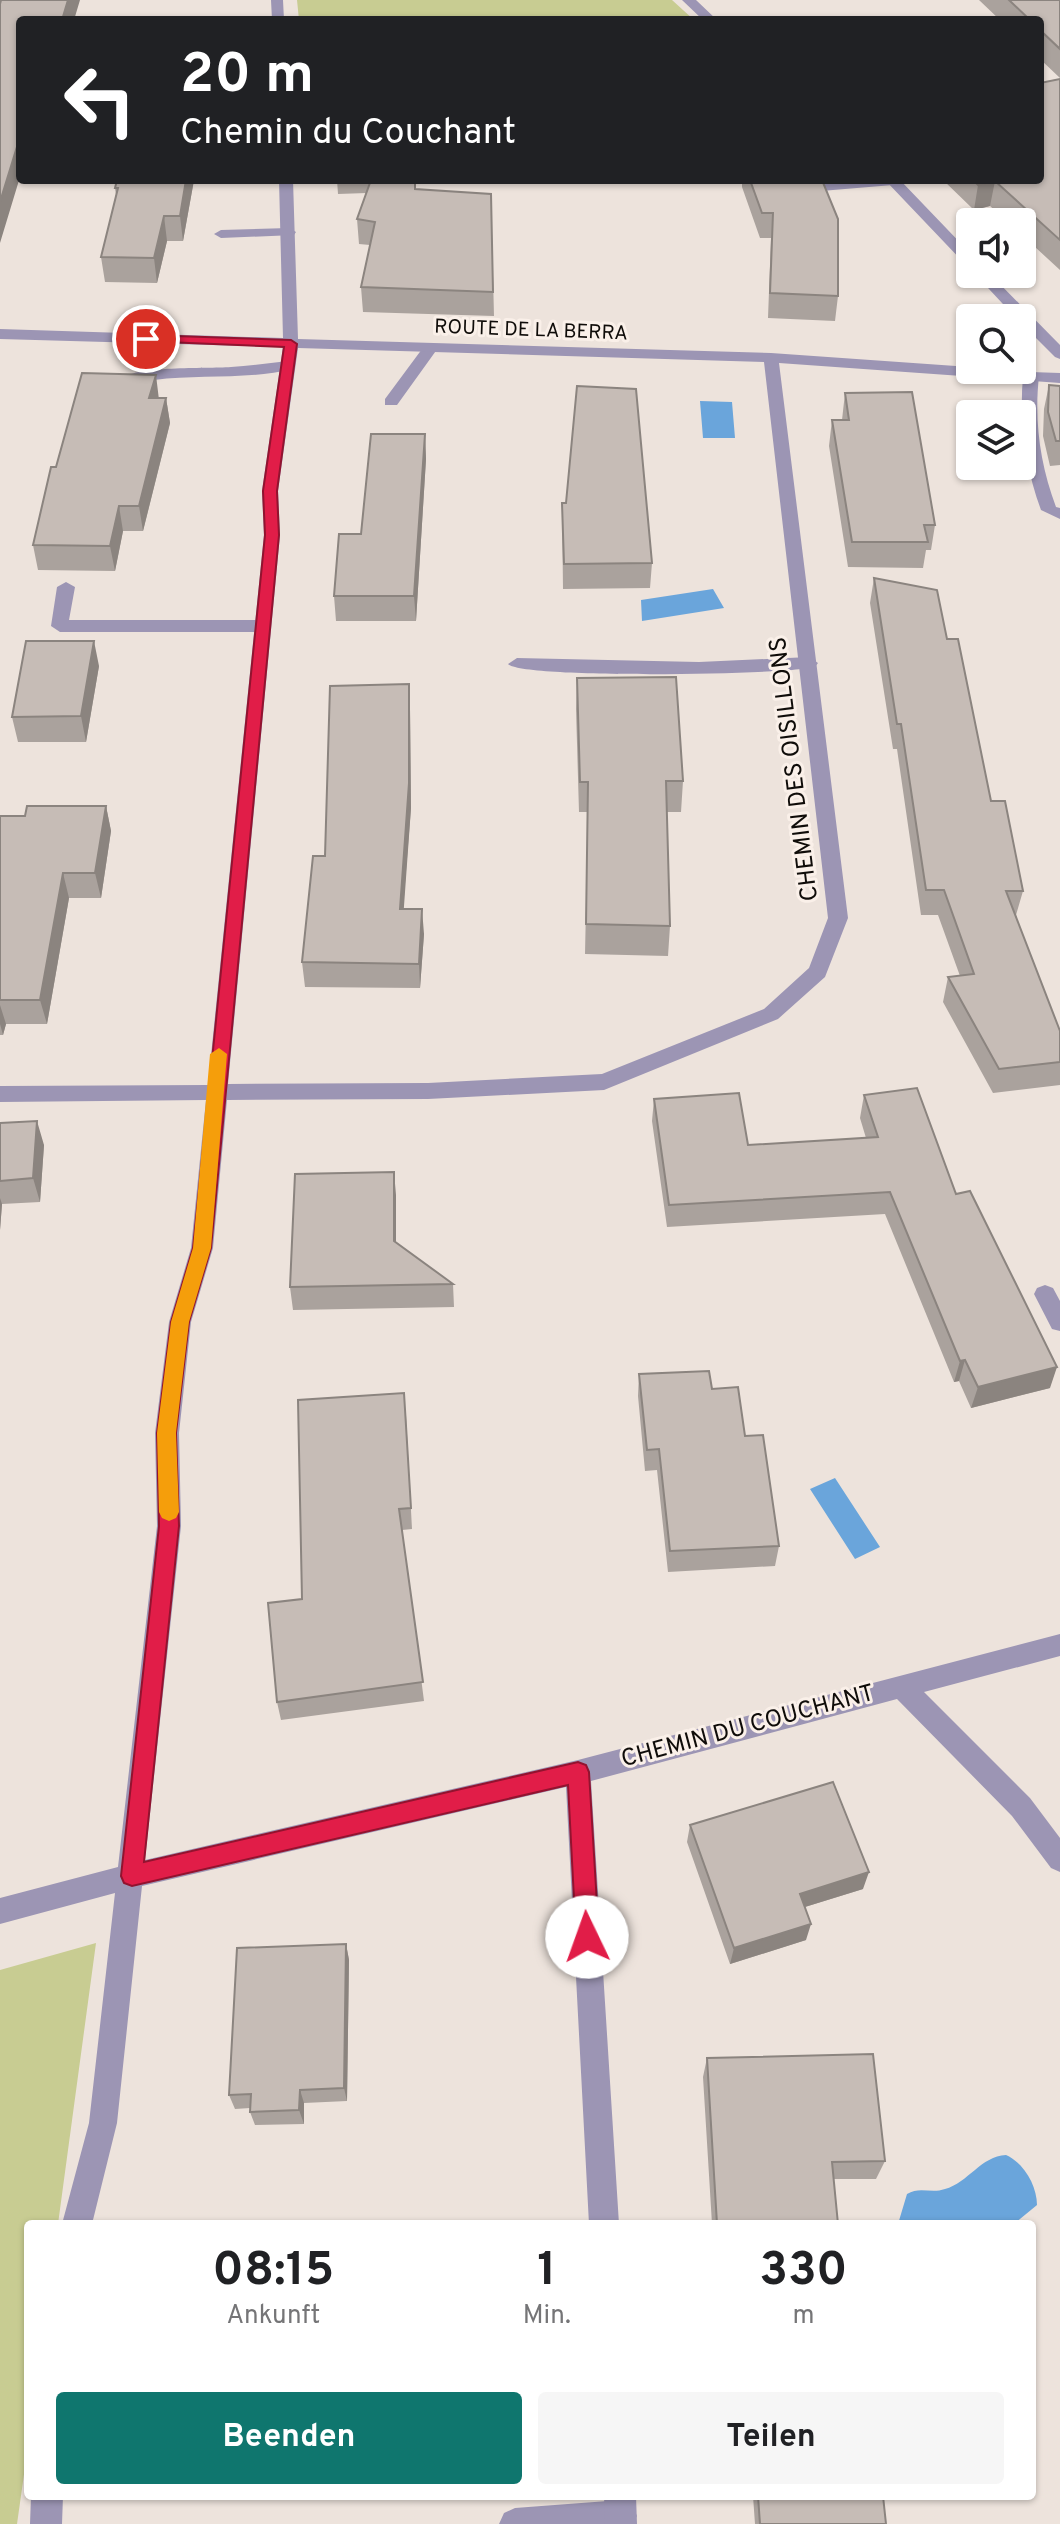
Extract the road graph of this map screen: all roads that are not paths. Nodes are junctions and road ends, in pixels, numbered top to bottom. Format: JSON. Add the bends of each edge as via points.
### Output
{"nodes":[{"id":1,"x":688,"y":0,"type":"edge"},
{"id":2,"x":706,"y":16,"type":"edge"},
{"id":3,"x":286,"y":184,"type":"edge"},
{"id":4,"x":856,"y":184,"type":"edge"},
{"id":5,"x":895,"y":184,"type":"edge"},
{"id":6,"x":821,"y":187,"type":"edge"},
{"id":7,"x":289,"y":232,"type":"junction"},
{"id":8,"x":221,"y":234,"type":"dead end"},
{"id":9,"x":956,"y":247,"type":"edge"},
{"id":10,"x":996,"y":288,"type":"edge"},
{"id":11,"x":0,"y":334,"type":"edge"},
{"id":12,"x":291,"y":344,"type":"junction"},
{"id":13,"x":430,"y":348,"type":"junction"},
{"id":14,"x":1060,"y":354,"type":"edge"},
{"id":15,"x":771,"y":358,"type":"junction"},
{"id":16,"x":288,"y":366,"type":"junction"},
{"id":17,"x":956,"y":371,"type":"edge"},
{"id":18,"x":1036,"y":376,"type":"edge"},
{"id":19,"x":1060,"y":378,"type":"edge"},
{"id":20,"x":1030,"y":384,"type":"edge"},
{"id":21,"x":118,"y":391,"type":"edge"},
{"id":22,"x":391,"y":402,"type":"dead end"},
{"id":23,"x":1060,"y":514,"type":"edge"},
{"id":24,"x":66,"y":587,"type":"dead end"},
{"id":25,"x":261,"y":626,"type":"junction"},
{"id":26,"x":809,"y":663,"type":"junction"},
{"id":27,"x":517,"y":664,"type":"dead end"},
{"id":28,"x":215,"y":1093,"type":"junction"},
{"id":29,"x":0,"y":1094,"type":"edge"},
{"id":30,"x":1045,"y":1294,"type":"dead end"},
{"id":31,"x":1060,"y":1322,"type":"edge"},
{"id":32,"x":1060,"y":1645,"type":"edge"},
{"id":33,"x":901,"y":1686,"type":"junction"},
{"id":34,"x":578,"y":1772,"type":"junction"},
{"id":35,"x":1060,"y":1859,"type":"edge"},
{"id":36,"x":132,"y":1876,"type":"junction"},
{"id":37,"x":0,"y":1911,"type":"edge"},
{"id":38,"x":78,"y":2220,"type":"edge"},
{"id":39,"x":604,"y":2220,"type":"edge"},
{"id":40,"x":47,"y":2500,"type":"edge"},
{"id":41,"x":621,"y":2512,"type":"edge"},
{"id":42,"x":46,"y":2524,"type":"edge"},
{"id":43,"x":515,"y":2524,"type":"edge"}],
"edges":[{"from":1,"to":2,"type":"street"},
{"from":3,"to":7,"type":"street"},
{"from":4,"to":6,"type":"street"},
{"from":5,"to":9,"type":"street"},
{"from":7,"to":8,"type":"street"},
{"from":7,"to":12,"type":"street"},
{"from":10,"to":14,"type":"street"},
{"from":11,"to":12,"type":"street","name":"ROUTE DE LA BERRA"},
{"from":12,"to":13,"type":"street","name":"ROUTE DE LA BERRA"},
{"from":12,"to":16,"type":"street"},
{"from":13,"to":15,"type":"street","name":"ROUTE DE LA BERRA"},
{"from":13,"to":22,"type":"street"},
{"from":15,"to":17,"type":"street","name":"ROUTE DE LA BERRA"},
{"from":15,"to":26,"type":"street","name":"CHEMIN DES OISILLONS"},
{"from":16,"to":21,"type":"street","via":[[132,377],[120,383]]},
{"from":16,"to":25,"type":"street","via":[[270,491],[272,535]]},
{"from":18,"to":19,"type":"street","name":"ROUTE DE LA BERRA"},
{"from":20,"to":23,"type":"street","via":[[1026,413],[1041,489],[1049,510]]},
{"from":24,"to":25,"type":"street","via":[[60,626]]},
{"from":25,"to":28,"type":"street"},
{"from":26,"to":27,"type":"street","via":[[670,670]]},
{"from":26,"to":28,"type":"street","name":"CHEMIN DES OISILLONS","via":[[838,918],[818,972],[771,1014],[604,1082],[428,1091]]},
{"from":28,"to":29,"type":"street","name":"CHEMIN DES OISILLONS"},
{"from":28,"to":36,"type":"street","via":[[202,1248],[180,1322],[167,1433],[169,1526]]},
{"from":30,"to":31,"type":"street"},
{"from":32,"to":33,"type":"street"},
{"from":33,"to":34,"type":"street","name":"CHEMIN DU COUCHANT"},
{"from":33,"to":35,"type":"street","name":"CHEMIN DU COUCHANT","via":[[1021,1807]]},
{"from":34,"to":36,"type":"street","name":"CHEMIN DU COUCHANT"},
{"from":34,"to":39,"type":"street"},
{"from":36,"to":37,"type":"street","name":"CHEMIN DU COUCHANT"},
{"from":36,"to":38,"type":"street","via":[[103,2123]]},
{"from":40,"to":42,"type":"street"},
{"from":41,"to":43,"type":"street"}]}
